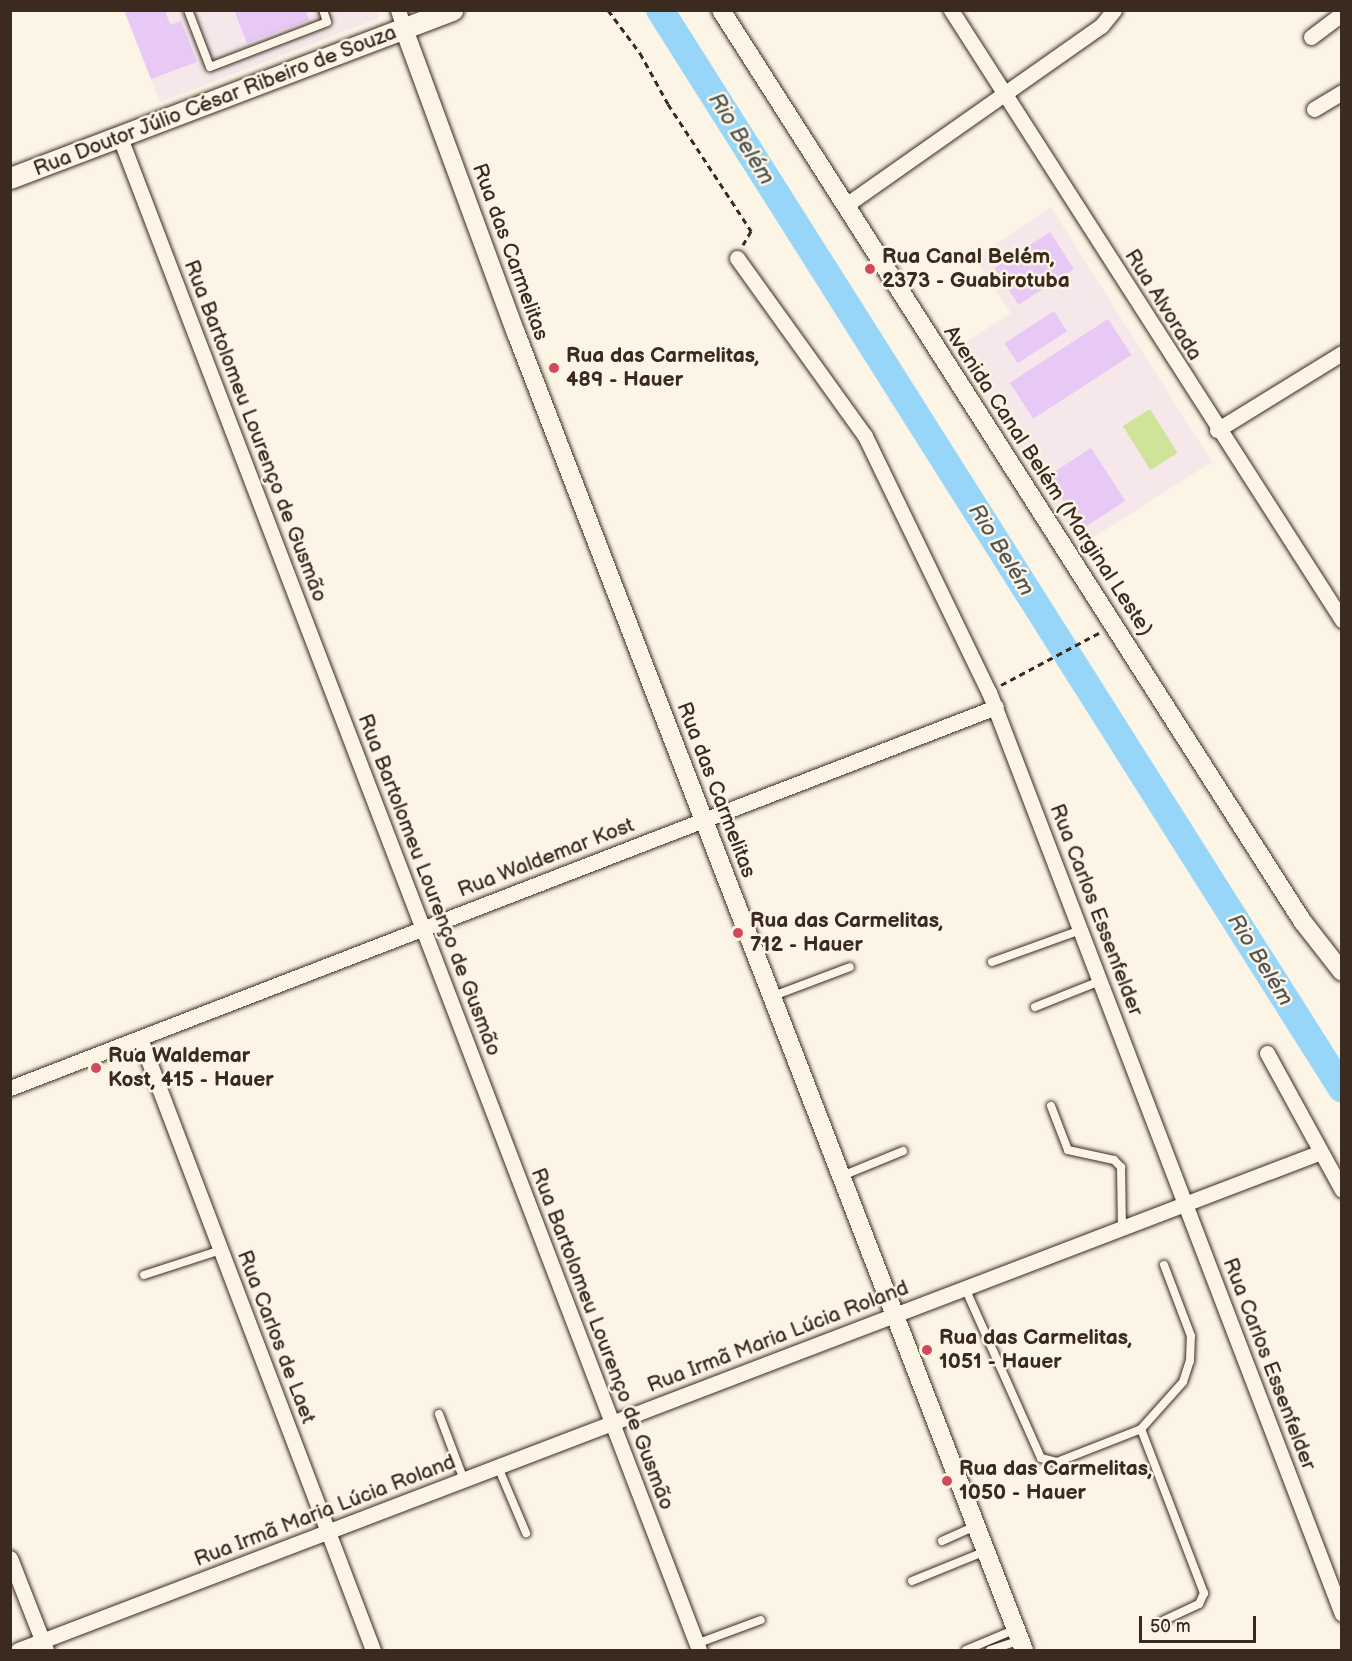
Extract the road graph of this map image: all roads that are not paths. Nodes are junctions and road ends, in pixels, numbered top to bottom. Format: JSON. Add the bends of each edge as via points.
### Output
{"nodes":[{"id":1,"x":188,"y":10,"type":"edge"},
{"id":2,"x":323,"y":10,"type":"edge"},
{"id":3,"x":452,"y":10,"type":"edge"},
{"id":4,"x":721,"y":10,"type":"edge"},
{"id":5,"x":951,"y":10,"type":"edge"},
{"id":6,"x":1114,"y":10,"type":"edge"},
{"id":7,"x":1341,"y":14,"type":"edge"},
{"id":8,"x":401,"y":20,"type":"edge"},
{"id":9,"x":1311,"y":37,"type":"dead end"},
{"id":10,"x":1341,"y":92,"type":"edge"},
{"id":11,"x":1004,"y":93,"type":"junction"},
{"id":12,"x":1314,"y":109,"type":"dead end"},
{"id":13,"x":119,"y":135,"type":"junction"},
{"id":14,"x":10,"y":178,"type":"edge"},
{"id":15,"x":846,"y":205,"type":"junction"},
{"id":16,"x":737,"y":258,"type":"road end"},
{"id":17,"x":1341,"y":353,"type":"edge"},
{"id":18,"x":1217,"y":430,"type":"junction"},
{"id":19,"x":1341,"y":620,"type":"edge"},
{"id":20,"x":996,"y":707,"type":"junction"},
{"id":21,"x":703,"y":820,"type":"junction"},
{"id":22,"x":423,"y":929,"type":"junction"},
{"id":23,"x":1081,"y":930,"type":"junction"},
{"id":24,"x":992,"y":962,"type":"dead end"},
{"id":25,"x":850,"y":967,"type":"dead end"},
{"id":26,"x":1341,"y":972,"type":"edge"},
{"id":27,"x":1100,"y":981,"type":"junction"},
{"id":28,"x":772,"y":996,"type":"junction"},
{"id":29,"x":1035,"y":1007,"type":"dead end"},
{"id":30,"x":140,"y":1038,"type":"junction"},
{"id":31,"x":1267,"y":1053,"type":"dead end"},
{"id":32,"x":10,"y":1088,"type":"edge"},
{"id":33,"x":1051,"y":1106,"type":"dead end"},
{"id":34,"x":903,"y":1151,"type":"dead end"},
{"id":35,"x":1318,"y":1153,"type":"junction"},
{"id":36,"x":841,"y":1176,"type":"junction"},
{"id":37,"x":1341,"y":1190,"type":"edge"},
{"id":38,"x":1185,"y":1204,"type":"junction"},
{"id":39,"x":1122,"y":1228,"type":"junction"},
{"id":40,"x":221,"y":1250,"type":"junction"},
{"id":41,"x":1164,"y":1265,"type":"dead end"},
{"id":42,"x":144,"y":1275,"type":"dead end"},
{"id":43,"x":965,"y":1288,"type":"junction"},
{"id":44,"x":894,"y":1315,"type":"junction"},
{"id":45,"x":439,"y":1413,"type":"dead end"},
{"id":46,"x":612,"y":1423,"type":"junction"},
{"id":47,"x":1141,"y":1429,"type":"junction"},
{"id":48,"x":498,"y":1467,"type":"junction"},
{"id":49,"x":464,"y":1480,"type":"junction"},
{"id":50,"x":976,"y":1526,"type":"junction"},
{"id":51,"x":328,"y":1532,"type":"junction"},
{"id":52,"x":526,"y":1533,"type":"dead end"},
{"id":53,"x":942,"y":1541,"type":"dead end"},
{"id":54,"x":986,"y":1551,"type":"junction"},
{"id":55,"x":10,"y":1558,"type":"edge"},
{"id":56,"x":912,"y":1581,"type":"dead end"},
{"id":57,"x":1341,"y":1614,"type":"edge"},
{"id":58,"x":761,"y":1620,"type":"dead end"},
{"id":59,"x":1163,"y":1621,"type":"dead end"},
{"id":60,"x":1020,"y":1640,"type":"edge"},
{"id":61,"x":44,"y":1646,"type":"edge"},
{"id":62,"x":697,"y":1647,"type":"edge"},
{"id":63,"x":18,"y":1650,"type":"edge"},
{"id":64,"x":373,"y":1650,"type":"edge"},
{"id":65,"x":966,"y":1650,"type":"edge"},
{"id":66,"x":990,"y":1650,"type":"edge"}],
"edges":[{"from":1,"to":2,"type":"lane","via":[[210,67],[327,22]]},
{"from":3,"to":8,"type":"main road","name":"Rua Doutor Júlio César Ribeiro de Souza"},
{"from":4,"to":15,"type":"street","name":"Avenida Canal Belém (Marginal Leste)"},
{"from":5,"to":11,"type":"street","name":"Rua Alvorada"},
{"from":6,"to":11,"type":"street","via":[[1101,26]]},
{"from":7,"to":9,"type":"street"},
{"from":8,"to":13,"type":"main road","name":"Rua Doutor Júlio César Ribeiro de Souza"},
{"from":8,"to":21,"type":"street","name":"Rua das Carmelitas"},
{"from":10,"to":12,"type":"street"},
{"from":11,"to":15,"type":"street"},
{"from":11,"to":18,"type":"street","name":"Rua Alvorada"},
{"from":13,"to":14,"type":"main road","name":"Rua Doutor Júlio César Ribeiro de Souza"},
{"from":13,"to":22,"type":"street","name":"Rua Bartolomeu Lourenço de Gusmão"},
{"from":15,"to":26,"type":"street","name":"Avenida Canal Belém (Marginal Leste)","via":[[1303,922]]},
{"from":16,"to":20,"type":"street","name":"Rua Carlos Essenfelder","via":[[865,436]]},
{"from":17,"to":18,"type":"street"},
{"from":18,"to":19,"type":"street","name":"Rua Alvorada"},
{"from":20,"to":21,"type":"street","name":"Rua Waldemar Kost"},
{"from":20,"to":23,"type":"street","name":"Rua Carlos Essenfelder"},
{"from":21,"to":22,"type":"street","name":"Rua Waldemar Kost"},
{"from":21,"to":28,"type":"street","name":"Rua das Carmelitas"},
{"from":22,"to":30,"type":"street","name":"Rua Waldemar Kost"},
{"from":22,"to":46,"type":"street","name":"Rua Bartolomeu Lourenço de Gusmão"},
{"from":23,"to":24,"type":"lane"},
{"from":23,"to":27,"type":"street","name":"Rua Carlos Essenfelder"},
{"from":25,"to":28,"type":"lane"},
{"from":27,"to":29,"type":"lane"},
{"from":27,"to":38,"type":"street","name":"Rua Carlos Essenfelder"},
{"from":28,"to":36,"type":"street","name":"Rua das Carmelitas"},
{"from":30,"to":32,"type":"street","name":"Rua Waldemar Kost"},
{"from":30,"to":40,"type":"street","name":"Rua Carlos de Laet"},
{"from":31,"to":35,"type":"street","via":[[1300,1108]]},
{"from":33,"to":39,"type":"lane","via":[[1068,1150],[1114,1160],[1120,1167]]},
{"from":34,"to":36,"type":"lane"},
{"from":35,"to":37,"type":"street"},
{"from":35,"to":38,"type":"street","name":"Rua Irmã Maria Lúcia Roland"},
{"from":36,"to":44,"type":"street","name":"Rua das Carmelitas"},
{"from":38,"to":39,"type":"street","name":"Rua Irmã Maria Lúcia Roland"},
{"from":38,"to":57,"type":"street","name":"Rua Carlos Essenfelder"},
{"from":39,"to":43,"type":"street","name":"Rua Irmã Maria Lúcia Roland"},
{"from":40,"to":42,"type":"lane"},
{"from":40,"to":51,"type":"street","name":"Rua Carlos de Laet"},
{"from":41,"to":47,"type":"lane","via":[[1191,1336],[1190,1360],[1183,1382]]},
{"from":43,"to":44,"type":"street","name":"Rua Irmã Maria Lúcia Roland"},
{"from":43,"to":47,"type":"lane","via":[[1041,1458],[1057,1462]]},
{"from":44,"to":46,"type":"street","name":"Rua Irmã Maria Lúcia Roland"},
{"from":44,"to":50,"type":"street","name":"Rua das Carmelitas"},
{"from":45,"to":49,"type":"lane"},
{"from":46,"to":48,"type":"street","name":"Rua Irmã Maria Lúcia Roland"},
{"from":46,"to":62,"type":"street","name":"Rua Bartolomeu Lourenço de Gusmão"},
{"from":47,"to":59,"type":"lane","via":[[1204,1593],[1199,1604]]},
{"from":48,"to":49,"type":"street","name":"Rua Irmã Maria Lúcia Roland"},
{"from":48,"to":52,"type":"lane"},
{"from":49,"to":51,"type":"street","name":"Rua Irmã Maria Lúcia Roland"},
{"from":50,"to":53,"type":"lane"},
{"from":50,"to":54,"type":"street","name":"Rua das Carmelitas"},
{"from":51,"to":61,"type":"street","name":"Rua Irmã Maria Lúcia Roland"},
{"from":51,"to":64,"type":"street","name":"Rua Carlos de Laet"},
{"from":54,"to":56,"type":"lane"},
{"from":54,"to":60,"type":"street","name":"Rua das Carmelitas"},
{"from":55,"to":61,"type":"street"},
{"from":58,"to":62,"type":"lane"},
{"from":60,"to":65,"type":"lane"},
{"from":60,"to":66,"type":"lane"},
{"from":61,"to":63,"type":"street","name":"Rua Irmã Maria Lúcia Roland"}]}
